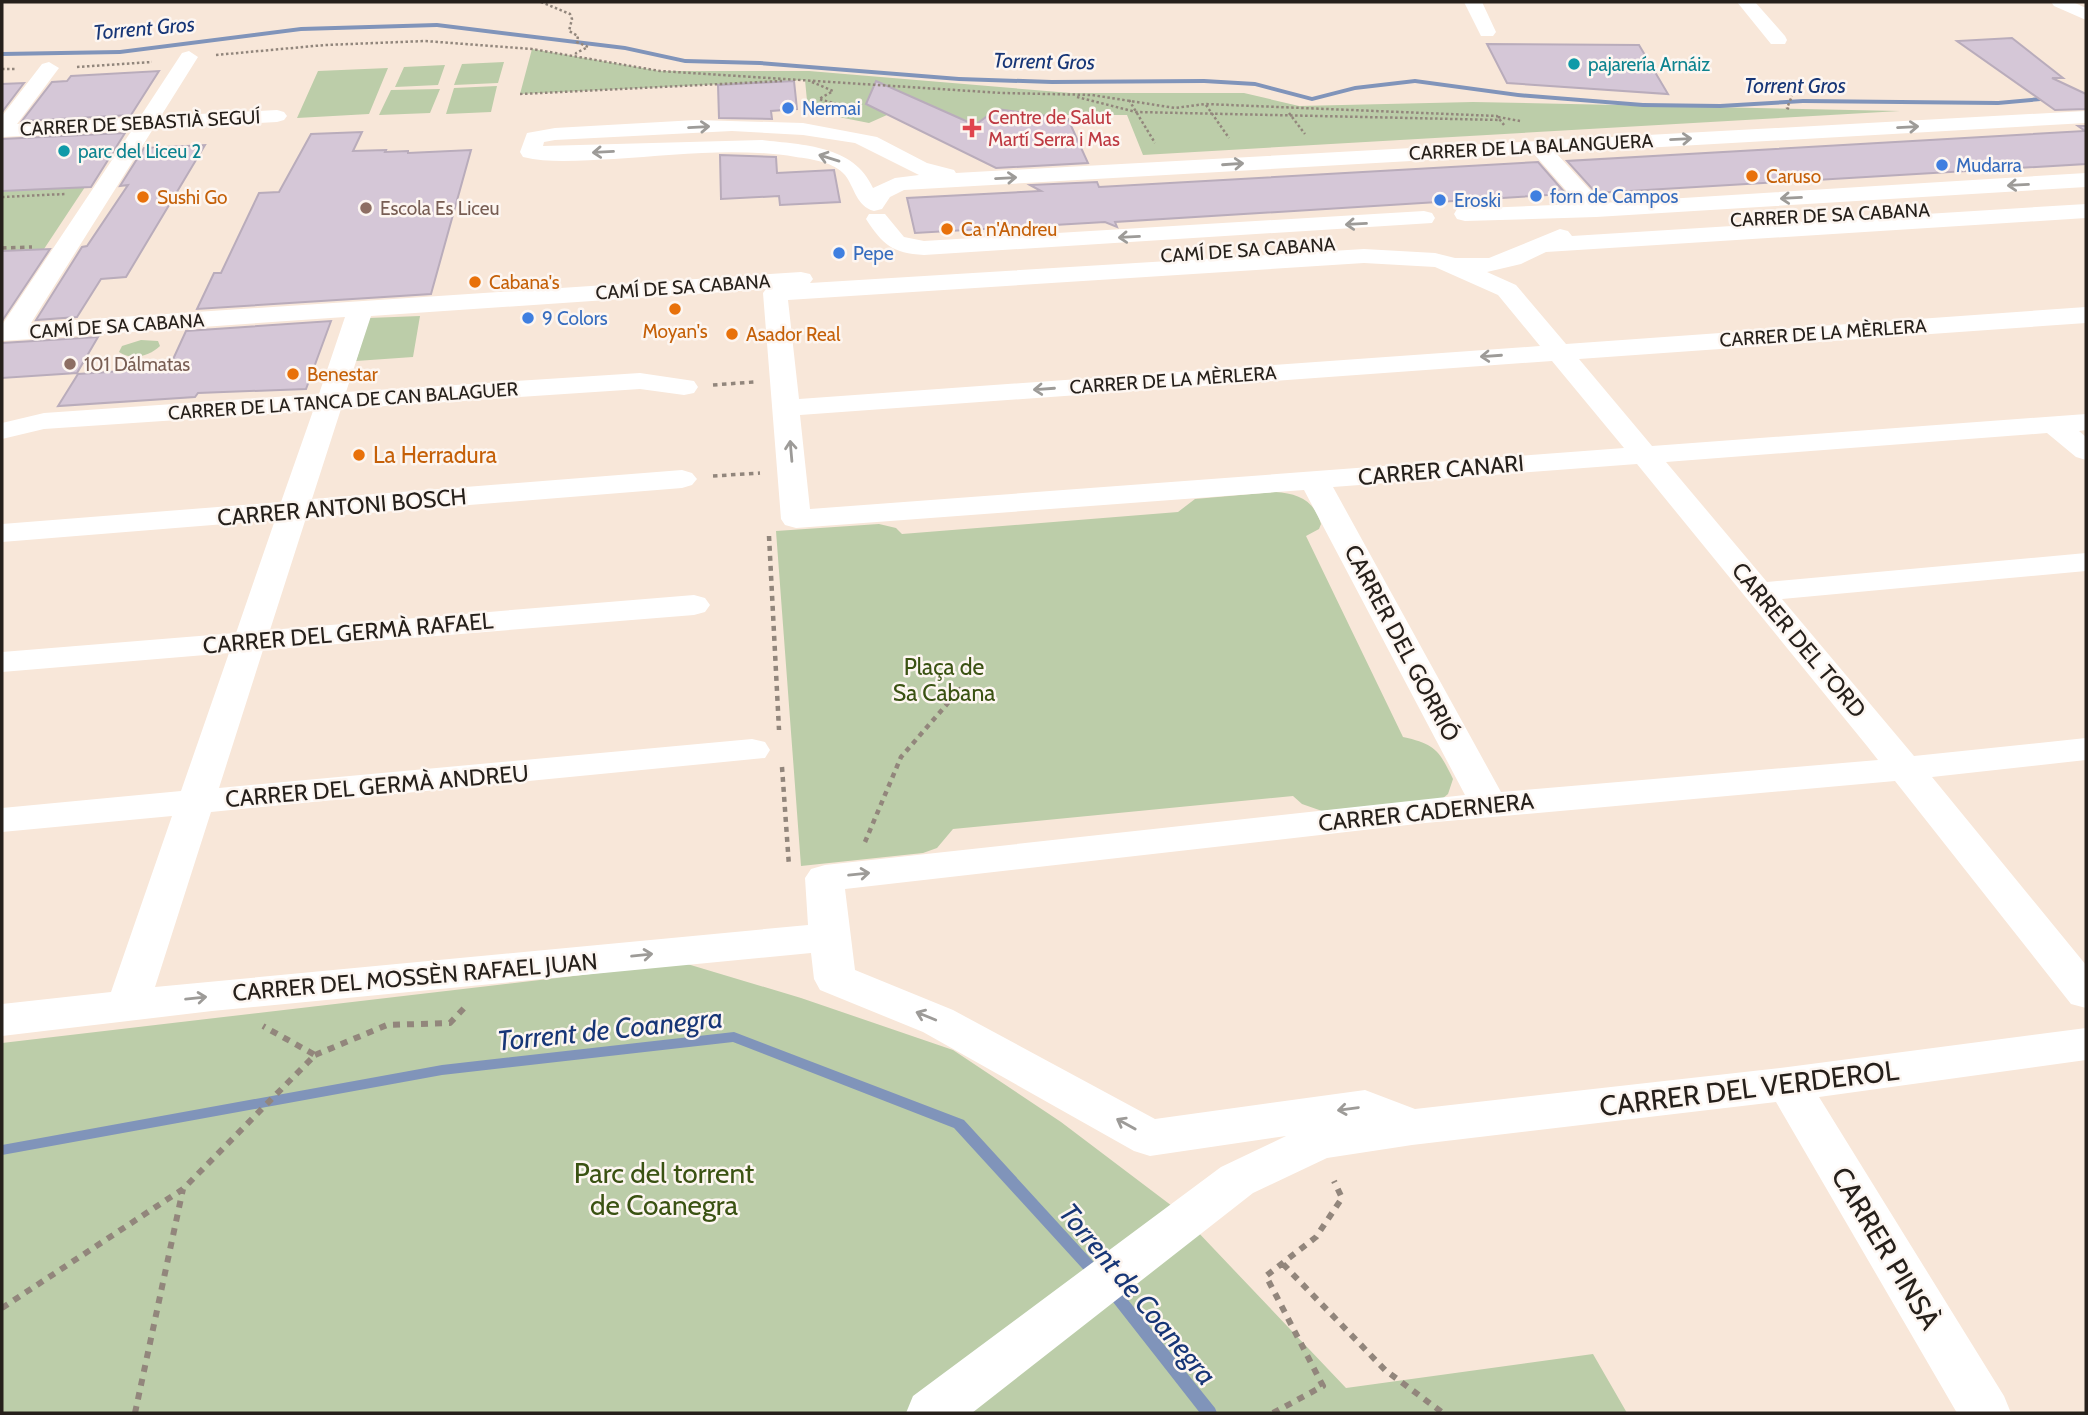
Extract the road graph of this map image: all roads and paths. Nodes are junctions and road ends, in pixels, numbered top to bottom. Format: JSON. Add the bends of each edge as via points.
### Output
{"nodes":[{"id":1,"x":541,"y":2,"type":"edge"},
{"id":2,"x":1473,"y":2,"type":"edge"},
{"id":3,"x":1746,"y":2,"type":"edge"},
{"id":4,"x":2060,"y":2,"type":"edge"},
{"id":5,"x":2086,"y":15,"type":"edge"},
{"id":6,"x":1487,"y":32,"type":"dead end"},
{"id":7,"x":1778,"y":40,"type":"dead end"},
{"id":8,"x":189,"y":57,"type":"junction"},
{"id":9,"x":576,"y":57,"type":"junction"},
{"id":10,"x":49,"y":68,"type":"junction"},
{"id":11,"x":2,"y":69,"type":"edge"},
{"id":12,"x":806,"y":80,"type":"junction"},
{"id":13,"x":520,"y":94,"type":"dead end"},
{"id":14,"x":1205,"y":104,"type":"junction"},
{"id":15,"x":1284,"y":107,"type":"junction"},
{"id":16,"x":832,"y":110,"type":"dead end"},
{"id":17,"x":277,"y":116,"type":"dead end"},
{"id":18,"x":2086,"y":117,"type":"edge"},
{"id":19,"x":145,"y":123,"type":"junction"},
{"id":20,"x":2,"y":130,"type":"edge"},
{"id":21,"x":1308,"y":138,"type":"dead end"},
{"id":22,"x":1231,"y":142,"type":"dead end"},
{"id":23,"x":1539,"y":147,"type":"junction"},
{"id":24,"x":1497,"y":149,"type":"junction"},
{"id":25,"x":976,"y":180,"type":"junction"},
{"id":26,"x":2086,"y":180,"type":"edge"},
{"id":27,"x":101,"y":192,"type":"junction"},
{"id":28,"x":2,"y":197,"type":"edge"},
{"id":29,"x":2086,"y":199,"type":"edge"},
{"id":30,"x":1597,"y":210,"type":"junction"},
{"id":31,"x":875,"y":211,"type":"junction"},
{"id":32,"x":2086,"y":211,"type":"edge"},
{"id":33,"x":1465,"y":215,"type":"junction"},
{"id":34,"x":1424,"y":218,"type":"junction"},
{"id":35,"x":1506,"y":223,"type":"junction"},
{"id":36,"x":1574,"y":230,"type":"junction"},
{"id":37,"x":1406,"y":240,"type":"junction"},
{"id":38,"x":1531,"y":250,"type":"junction"},
{"id":39,"x":1440,"y":261,"type":"junction"},
{"id":40,"x":877,"y":263,"type":"junction"},
{"id":41,"x":1507,"y":290,"type":"junction"},
{"id":42,"x":360,"y":311,"type":"junction"},
{"id":43,"x":2086,"y":315,"type":"edge"},
{"id":44,"x":7,"y":333,"type":"edge"},
{"id":45,"x":1559,"y":351,"type":"junction"},
{"id":46,"x":782,"y":380,"type":"junction"},
{"id":47,"x":684,"y":387,"type":"joint"},
{"id":48,"x":329,"y":402,"type":"junction"},
{"id":49,"x":787,"y":408,"type":"junction"},
{"id":50,"x":2086,"y":422,"type":"edge"},
{"id":51,"x":2053,"y":424,"type":"junction"},
{"id":52,"x":2,"y":431,"type":"edge"},
{"id":53,"x":2086,"y":451,"type":"edge"},
{"id":54,"x":1644,"y":454,"type":"junction"},
{"id":55,"x":793,"y":470,"type":"junction"},
{"id":56,"x":682,"y":479,"type":"joint"},
{"id":57,"x":1314,"y":480,"type":"junction"},
{"id":58,"x":293,"y":511,"type":"junction"},
{"id":59,"x":796,"y":519,"type":"junction"},
{"id":60,"x":2,"y":533,"type":"edge"},
{"id":61,"x":2086,"y":562,"type":"edge"},
{"id":62,"x":1758,"y":592,"type":"junction"},
{"id":63,"x":694,"y":605,"type":"dead end"},
{"id":64,"x":250,"y":640,"type":"junction"},
{"id":65,"x":2,"y":663,"type":"edge"},
{"id":66,"x":961,"y":688,"type":"dead end"},
{"id":67,"x":771,"y":747,"type":"junction"},
{"id":68,"x":2086,"y":750,"type":"edge"},
{"id":69,"x":1904,"y":769,"type":"junction"},
{"id":70,"x":195,"y":803,"type":"junction"},
{"id":71,"x":1489,"y":805,"type":"junction"},
{"id":72,"x":2,"y":820,"type":"edge"},
{"id":73,"x":789,"y":871,"type":"dead end"},
{"id":74,"x":852,"y":875,"type":"junction"},
{"id":75,"x":829,"y":937,"type":"junction"},
{"id":76,"x":500,"y":969,"type":"junction"},
{"id":77,"x":2086,"y":993,"type":"edge"},
{"id":78,"x":212,"y":996,"type":"junction"},
{"id":79,"x":128,"y":1005,"type":"junction"},
{"id":80,"x":2,"y":1020,"type":"edge"},
{"id":81,"x":2086,"y":1044,"type":"edge"},
{"id":82,"x":315,"y":1055,"type":"junction"},
{"id":83,"x":1788,"y":1083,"type":"junction"},
{"id":84,"x":1412,"y":1127,"type":"junction"},
{"id":85,"x":1334,"y":1181,"type":"dead end"},
{"id":86,"x":183,"y":1189,"type":"junction"},
{"id":87,"x":1283,"y":1264,"type":"junction"},
{"id":88,"x":2,"y":1308,"type":"edge"},
{"id":89,"x":135,"y":1413,"type":"edge"},
{"id":90,"x":932,"y":1413,"type":"edge"},
{"id":91,"x":1273,"y":1413,"type":"edge"},
{"id":92,"x":1443,"y":1413,"type":"edge"},
{"id":93,"x":1985,"y":1413,"type":"edge"}],
"edges":[{"from":1,"to":9,"type":"path","via":[[570,14],[569,31],[588,47]]},
{"from":2,"to":6,"type":"street"},
{"from":3,"to":7,"type":"street"},
{"from":4,"to":5,"type":"street"},
{"from":8,"to":9,"type":"path","via":[[425,41]]},
{"from":8,"to":10,"type":"path"},
{"from":8,"to":19,"type":"street"},
{"from":9,"to":12,"type":"path","via":[[660,71]]},
{"from":10,"to":11,"type":"path"},
{"from":10,"to":20,"type":"street"},
{"from":12,"to":13,"type":"path"},
{"from":12,"to":14,"type":"path","via":[[1104,96],[1175,108]]},
{"from":12,"to":16,"type":"path","via":[[832,91],[819,99],[840,105]]},
{"from":14,"to":15,"type":"path"},
{"from":14,"to":22,"type":"path"},
{"from":15,"to":21,"type":"path"},
{"from":15,"to":24,"type":"path","via":[[1497,116],[1517,140],[1490,141]]},
{"from":17,"to":19,"type":"street","name":"CARRER DE SEBASTIÀ SEGUÍ"},
{"from":23,"to":18,"type":"street","name":"CARRER DE LA BALANGUERA","one_way":true},
{"from":19,"to":20,"type":"street","name":"CARRER DE SEBASTIÀ SEGUÍ"},
{"from":19,"to":27,"type":"street"},
{"from":23,"to":24,"type":"street","name":"CARRER DE LA BALANGUERA"},
{"from":23,"to":30,"type":"street"},
{"from":25,"to":24,"type":"street","name":"CARRER DE LA BALANGUERA","one_way":true},
{"from":25,"to":31,"type":"street","name":"CARRER DE LA BALANGUERA","via":[[886,188],[878,194]]},
{"from":31,"to":25,"type":"street","name":"CARRER DE LA BALANGUERA","one_way":true,"via":[[858,174],[842,162],[811,153],[770,146],[562,155],[531,152],[534,137],[555,134],[757,124],[842,134],[876,144],[934,174]]},
{"from":26,"to":30,"type":"street","one_way":true},
{"from":27,"to":28,"type":"path"},
{"from":27,"to":44,"type":"street"},
{"from":29,"to":36,"type":"street","name":"CARRER DE SA CABANA"},
{"from":30,"to":33,"type":"street"},
{"from":34,"to":31,"type":"street","one_way":true,"via":[[909,248],[892,242]]},
{"from":31,"to":40,"type":"street","via":[[870,229]]},
{"from":32,"to":38,"type":"street"},
{"from":33,"to":34,"type":"street"},
{"from":33,"to":35,"type":"street","name":"CARRER DE SA CABANA"},
{"from":34,"to":37,"type":"street","via":[[1410,223]]},
{"from":35,"to":36,"type":"street","name":"CARRER DE SA CABANA"},
{"from":35,"to":38,"type":"street","via":[[1521,230],[1530,240]]},
{"from":36,"to":38,"type":"street","name":"CARRER DE SA CABANA"},
{"from":37,"to":39,"type":"street","name":"CARRER DEL TORD"},
{"from":37,"to":40,"type":"street","name":"CAMÍ DE SA CABANA"},
{"from":38,"to":39,"type":"street","via":[[1488,265]]},
{"from":38,"to":41,"type":"street"},
{"from":39,"to":41,"type":"street","name":"CARRER DEL TORD"},
{"from":39,"to":46,"type":"street","via":[[1357,256],[775,293]]},
{"from":40,"to":42,"type":"street","name":"CAMÍ DE SA CABANA"},
{"from":41,"to":45,"type":"street","name":"CARRER DEL TORD"},
{"from":42,"to":44,"type":"street","name":"CAMÍ DE SA CABANA"},
{"from":42,"to":48,"type":"street"},
{"from":43,"to":45,"type":"street","name":"CARRER DE LA MÈRLERA"},
{"from":45,"to":49,"type":"street","name":"CARRER DE LA MÈRLERA","one_way":true},
{"from":45,"to":54,"type":"street","name":"CARRER DEL TORD"},
{"from":46,"to":47,"type":"path"},
{"from":46,"to":49,"type":"street"},
{"from":47,"to":48,"type":"street","name":"CARRER DE LA TANCA DE CAN BALAGUER","via":[[640,381]]},
{"from":48,"to":52,"type":"street","name":"CARRER DE LA TANCA DE CAN BALAGUER","via":[[44,421]]},
{"from":48,"to":58,"type":"street"},
{"from":55,"to":49,"type":"street","one_way":true},
{"from":50,"to":51,"type":"street","name":"CARRER CANARI"},
{"from":51,"to":53,"type":"street"},
{"from":51,"to":54,"type":"street","name":"CARRER CANARI"},
{"from":54,"to":57,"type":"street","name":"CARRER CANARI"},
{"from":54,"to":62,"type":"street","name":"CARRER DEL TORD"},
{"from":55,"to":56,"type":"path"},
{"from":55,"to":59,"type":"street"},
{"from":56,"to":58,"type":"street","name":"CARRER ANTONI BOSCH"},
{"from":57,"to":59,"type":"street","name":"CARRER CANARI"},
{"from":57,"to":71,"type":"street","name":"CARRER DEL GORRIÓ"},
{"from":58,"to":60,"type":"street","name":"CARRER ANTONI BOSCH"},
{"from":58,"to":64,"type":"street"},
{"from":59,"to":67,"type":"path","via":[[768,525]]},
{"from":61,"to":62,"type":"street"},
{"from":62,"to":69,"type":"street","name":"CARRER DEL TORD"},
{"from":63,"to":64,"type":"street","name":"CARRER DEL GERMÀ RAFAEL"},
{"from":64,"to":65,"type":"street","name":"CARRER DEL GERMÀ RAFAEL"},
{"from":64,"to":70,"type":"street"},
{"from":66,"to":74,"type":"path","via":[[901,757]]},
{"from":67,"to":70,"type":"street","name":"CARRER DEL GERMÀ ANDREU"},
{"from":67,"to":73,"type":"path"},
{"from":68,"to":69,"type":"street","name":"CARRER CADERNERA"},
{"from":69,"to":71,"type":"street","name":"CARRER CADERNERA"},
{"from":69,"to":77,"type":"street","name":"CARRER DEL TORD"},
{"from":70,"to":72,"type":"street","name":"CARRER DEL GERMÀ ANDREU"},
{"from":70,"to":79,"type":"street"},
{"from":74,"to":71,"type":"street","name":"CARRER CADERNERA","one_way":true},
{"from":74,"to":75,"type":"street","name":"CARRER CADERNERA","via":[[825,878]]},
{"from":76,"to":75,"type":"street","name":"CARRER DEL MOSSÈN RAFAEL JUAN","one_way":true},
{"from":84,"to":75,"type":"street","one_way":true,"via":[[1365,1107],[1150,1138],[939,1021],[835,979]]},
{"from":76,"to":78,"type":"street","name":"CARRER DEL MOSSÈN RAFAEL JUAN"},
{"from":76,"to":82,"type":"path","via":[[450,1023],[387,1025]]},
{"from":79,"to":78,"type":"street","name":"CARRER DEL MOSSÈN RAFAEL JUAN","one_way":true},
{"from":78,"to":82,"type":"path"},
{"from":79,"to":80,"type":"street","name":"CARRER DEL MOSSÈN RAFAEL JUAN"},
{"from":81,"to":83,"type":"street","name":"CARRER DEL VERDEROL"},
{"from":82,"to":86,"type":"path"},
{"from":83,"to":84,"type":"street","name":"CARRER DEL VERDEROL"},
{"from":83,"to":93,"type":"street","name":"CARRER PINSÀ"},
{"from":84,"to":90,"type":"street","name":"CARRER DEL VERDEROL","via":[[1323,1141],[1237,1180]]},
{"from":85,"to":87,"type":"path","via":[[1342,1198],[1317,1237]]},
{"from":86,"to":88,"type":"path"},
{"from":86,"to":89,"type":"path"},
{"from":87,"to":91,"type":"path","via":[[1266,1276],[1323,1386]]},
{"from":87,"to":92,"type":"path","via":[[1385,1370]]}]}
